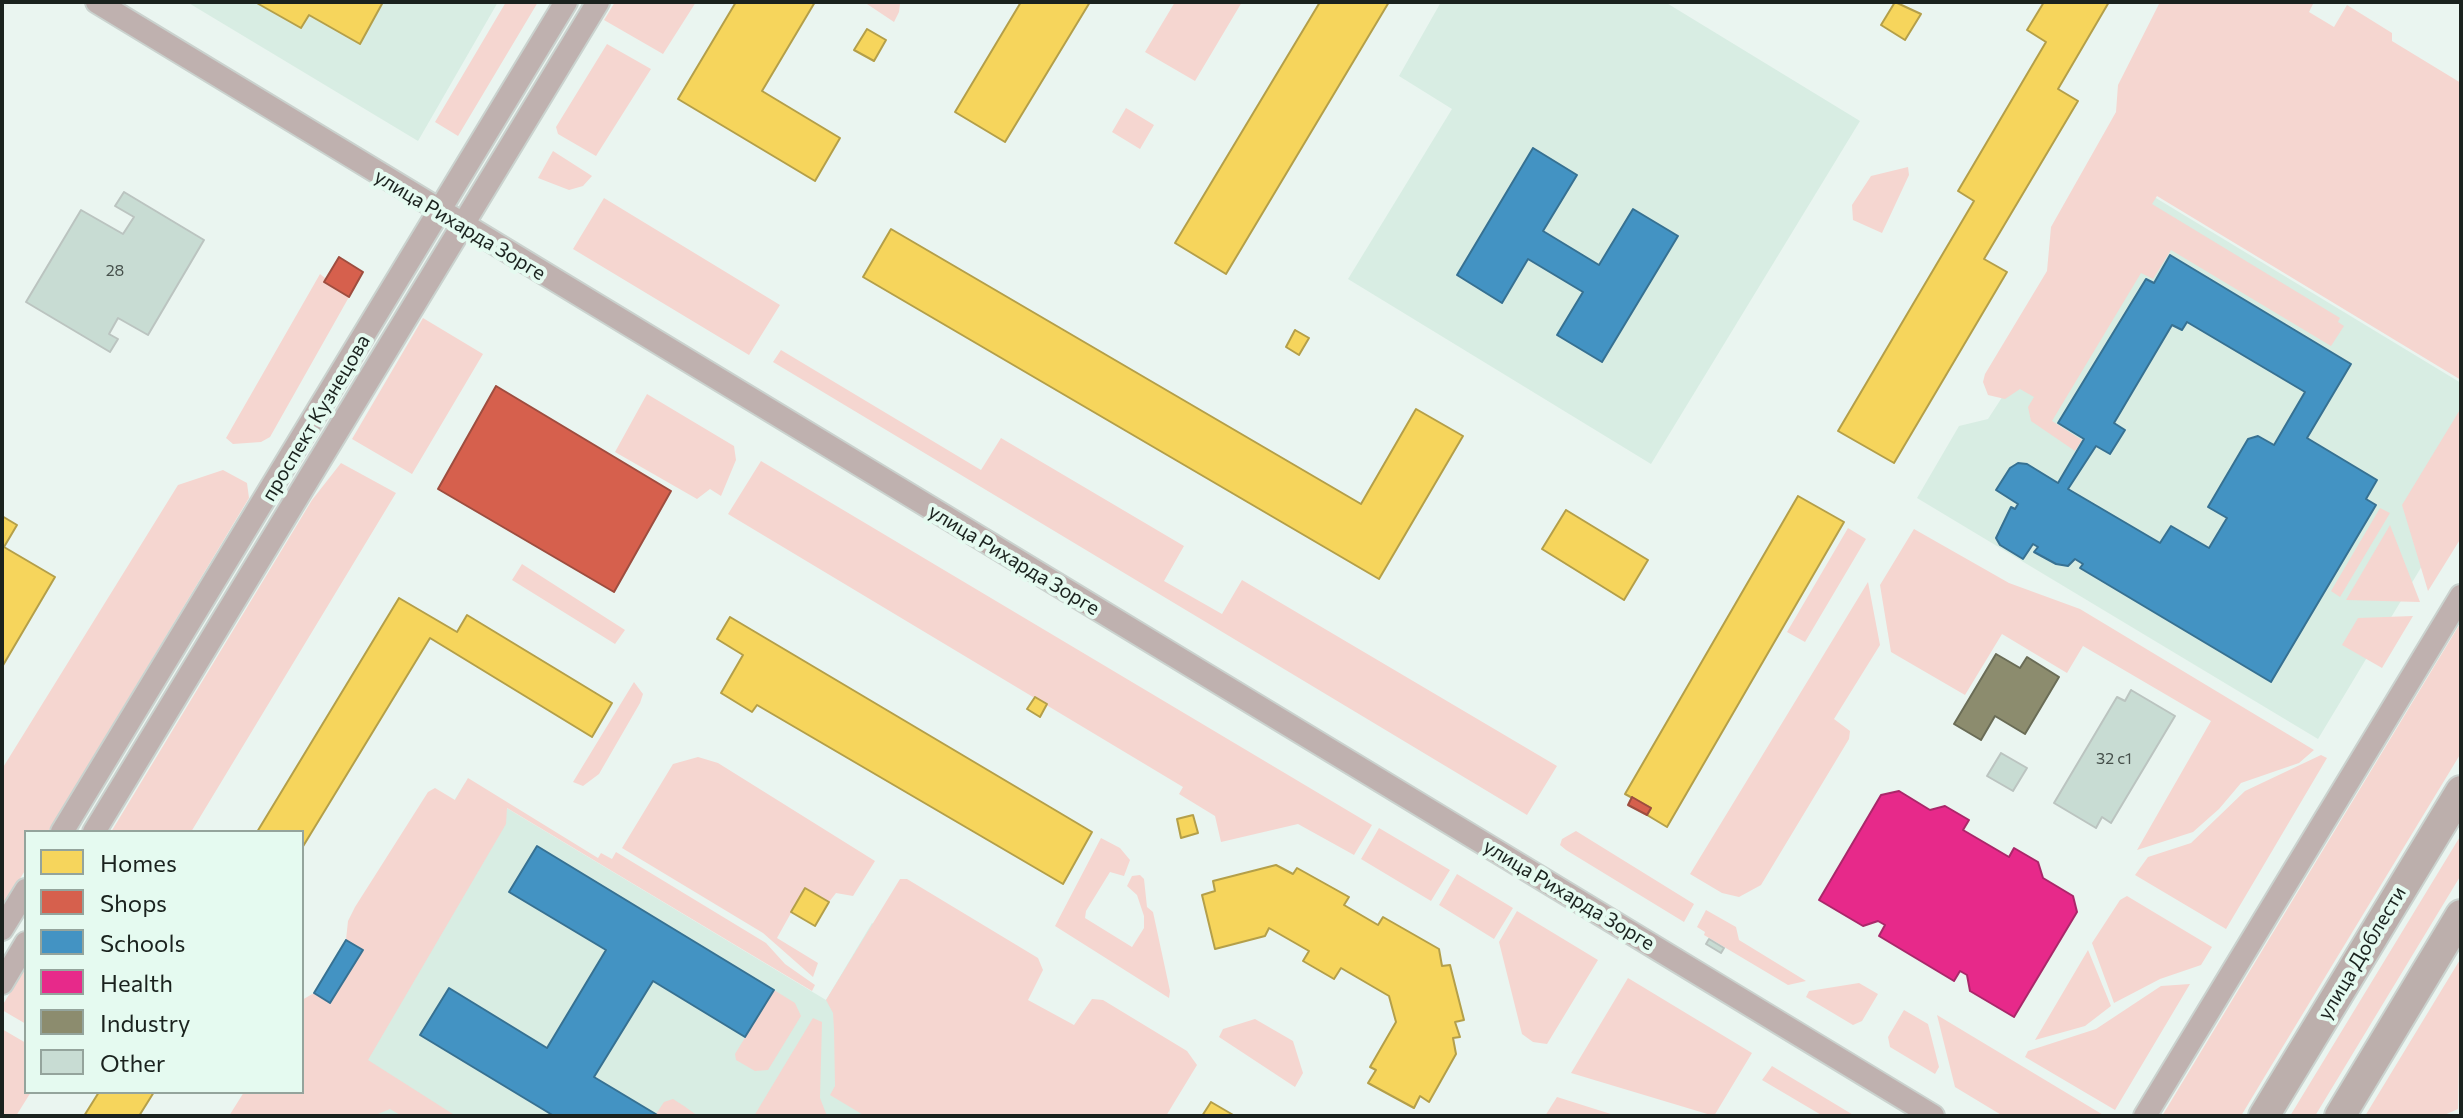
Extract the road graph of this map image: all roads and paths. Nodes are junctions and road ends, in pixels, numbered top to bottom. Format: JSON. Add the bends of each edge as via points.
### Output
{"nodes":[{"id":1,"x":97,"y":2,"type":"edge"},
{"id":2,"x":566,"y":2,"type":"edge"},
{"id":3,"x":598,"y":2,"type":"edge"},
{"id":4,"x":440,"y":212,"type":"junction"},
{"id":5,"x":464,"y":227,"type":"junction"},
{"id":6,"x":2461,"y":596,"type":"edge"},
{"id":7,"x":2461,"y":791,"type":"edge"},
{"id":8,"x":63,"y":830,"type":"edge"},
{"id":9,"x":95,"y":830,"type":"edge"},
{"id":10,"x":24,"y":893,"type":"edge"},
{"id":11,"x":2461,"y":915,"type":"edge"},
{"id":12,"x":2,"y":929,"type":"edge"},
{"id":13,"x":24,"y":946,"type":"edge"},
{"id":14,"x":2,"y":983,"type":"edge"},
{"id":15,"x":1933,"y":1116,"type":"edge"},
{"id":16,"x":2145,"y":1116,"type":"edge"},
{"id":17,"x":2264,"y":1116,"type":"edge"},
{"id":18,"x":2340,"y":1116,"type":"edge"}],
"edges":[{"from":1,"to":4,"type":"street","name":"улица Рихарда Зорге"},
{"from":2,"to":4,"type":"street","name":"проспект Кузнецова"},
{"from":3,"to":5,"type":"street","name":"проспект Кузнецова"},
{"from":4,"to":5,"type":"street","name":"улица Рихарда Зорге"},
{"from":4,"to":8,"type":"street","name":"проспект Кузнецова"},
{"from":5,"to":9,"type":"street","name":"проспект Кузнецова"},
{"from":5,"to":15,"type":"street","name":"улица Рихарда Зорге"},
{"from":6,"to":16,"type":"street"},
{"from":7,"to":17,"type":"main road","name":"улица Доблести"},
{"from":10,"to":12,"type":"street"},
{"from":11,"to":18,"type":"main road"},
{"from":13,"to":14,"type":"street"}]}
